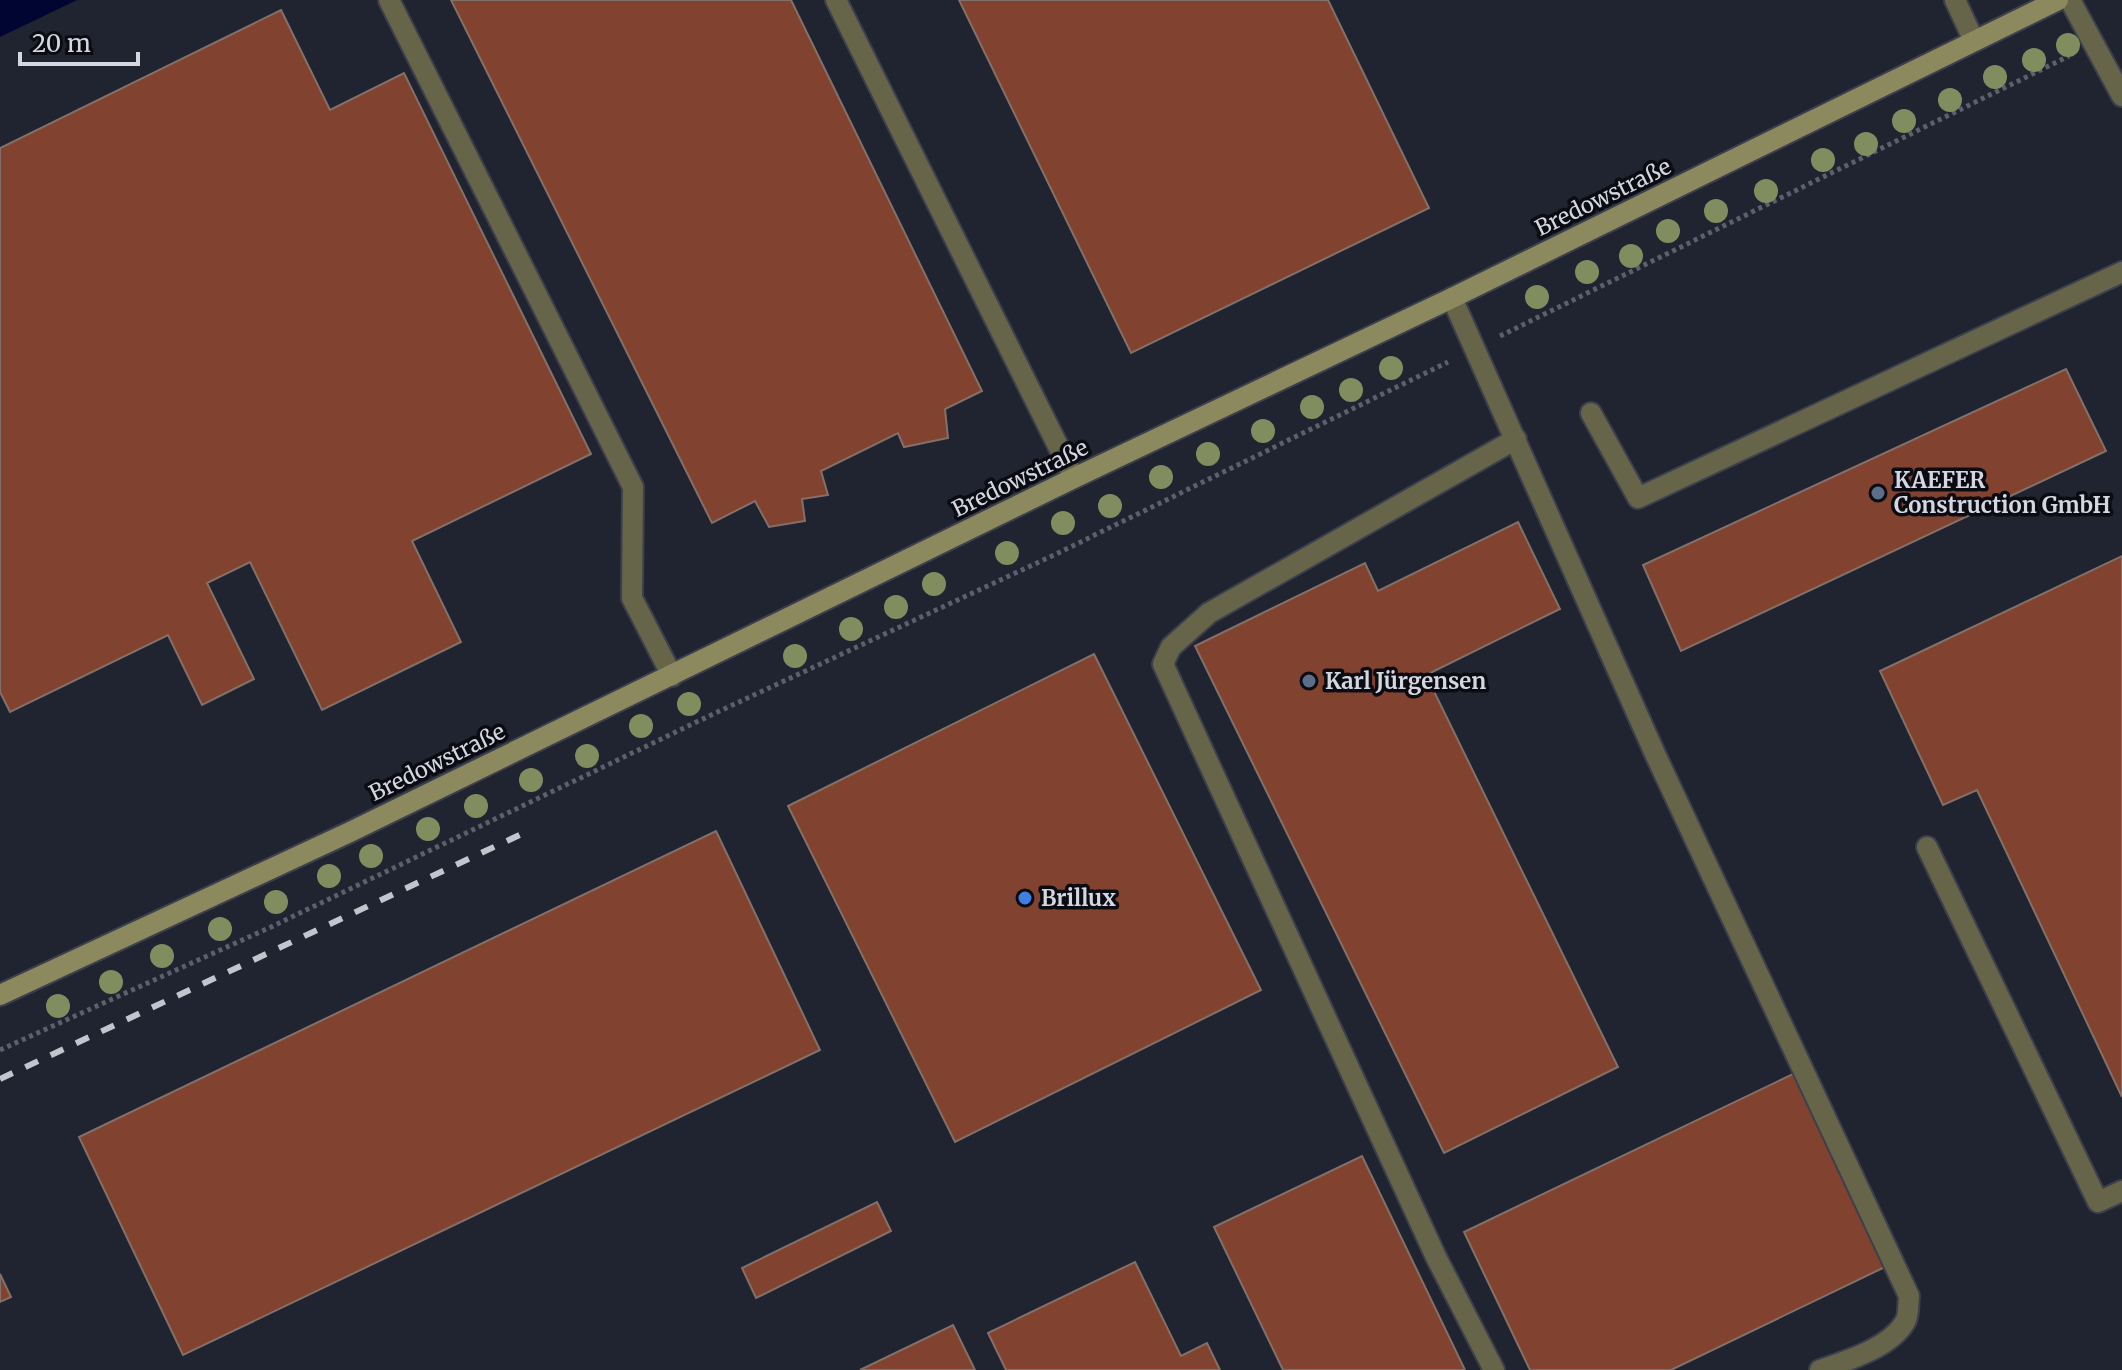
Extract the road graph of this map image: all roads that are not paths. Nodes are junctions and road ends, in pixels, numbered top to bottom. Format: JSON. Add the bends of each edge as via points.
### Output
{"nodes":[{"id":1,"x":389,"y":0,"type":"edge"},
{"id":2,"x":836,"y":0,"type":"edge"},
{"id":3,"x":1955,"y":0,"type":"edge"},
{"id":4,"x":2058,"y":0,"type":"edge"},
{"id":5,"x":2070,"y":0,"type":"edge"},
{"id":6,"x":1974,"y":41,"type":"junction"},
{"id":7,"x":2122,"y":96,"type":"edge"},
{"id":8,"x":2122,"y":272,"type":"edge"},
{"id":9,"x":1452,"y":298,"type":"junction"},
{"id":10,"x":1591,"y":413,"type":"dead end"},
{"id":11,"x":1516,"y":439,"type":"junction"},
{"id":12,"x":1074,"y":478,"type":"junction"},
{"id":13,"x":672,"y":676,"type":"junction"},
{"id":14,"x":1927,"y":847,"type":"dead end"},
{"id":15,"x":0,"y":995,"type":"edge"},
{"id":16,"x":2122,"y":1191,"type":"edge"},
{"id":17,"x":1494,"y":1370,"type":"edge"},
{"id":18,"x":1820,"y":1370,"type":"edge"}],
"edges":[{"from":1,"to":13,"type":"lane","via":[[633,487],[632,598]]},
{"from":2,"to":12,"type":"lane"},
{"from":3,"to":6,"type":"lane"},
{"from":4,"to":6,"type":"street","name":"Bredowstraße"},
{"from":5,"to":7,"type":"lane"},
{"from":6,"to":9,"type":"street","name":"Bredowstraße"},
{"from":8,"to":10,"type":"lane","via":[[1638,498]]},
{"from":9,"to":11,"type":"lane"},
{"from":9,"to":12,"type":"street","name":"Bredowstraße"},
{"from":11,"to":17,"type":"lane","via":[[1209,613],[1171,647],[1163,664],[1436,1257]]},
{"from":11,"to":18,"type":"lane","via":[[1656,756],[1909,1296],[1906,1321],[1884,1342]]},
{"from":12,"to":13,"type":"street","name":"Bredowstraße"},
{"from":13,"to":15,"type":"street","name":"Bredowstraße"},
{"from":14,"to":16,"type":"lane","via":[[2098,1202]]}]}
